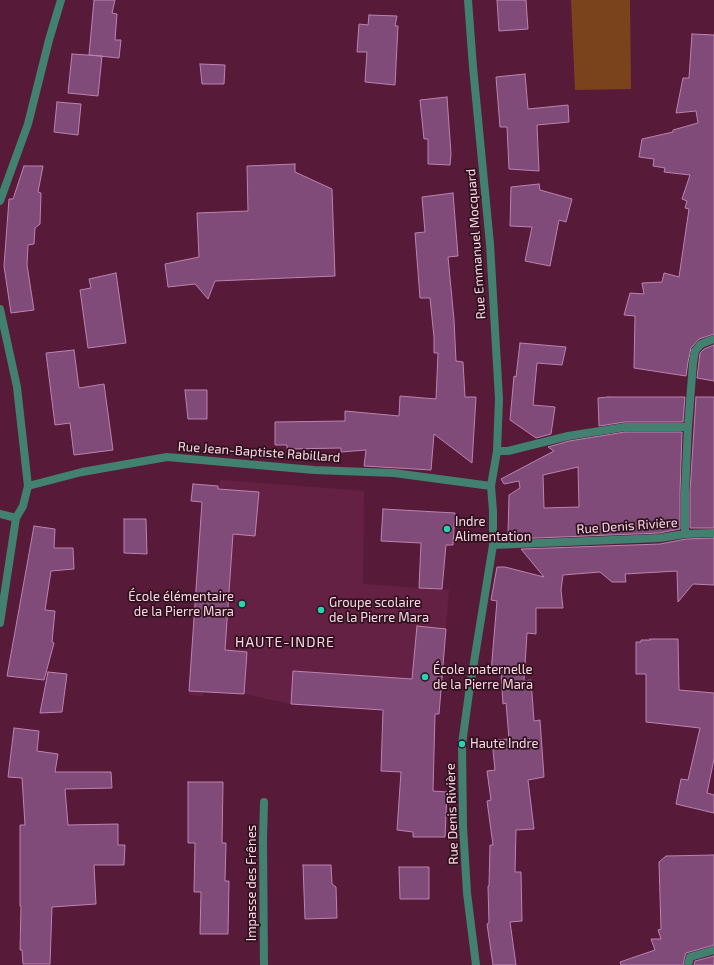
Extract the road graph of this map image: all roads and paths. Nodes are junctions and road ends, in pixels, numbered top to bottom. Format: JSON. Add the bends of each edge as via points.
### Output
{"nodes":[{"id":1,"x":61,"y":0,"type":"edge"},
{"id":2,"x":468,"y":0,"type":"edge"},
{"id":3,"x":0,"y":201,"type":"edge"},
{"id":4,"x":0,"y":309,"type":"edge"},
{"id":5,"x":714,"y":340,"type":"edge"},
{"id":6,"x":688,"y":427,"type":"junction"},
{"id":7,"x":497,"y":451,"type":"junction"},
{"id":8,"x":28,"y":486,"type":"junction"},
{"id":9,"x":491,"y":486,"type":"junction"},
{"id":10,"x":0,"y":514,"type":"edge"},
{"id":11,"x":16,"y":518,"type":"junction"},
{"id":12,"x":714,"y":533,"type":"edge"},
{"id":13,"x":685,"y":534,"type":"junction"},
{"id":14,"x":493,"y":545,"type":"junction"},
{"id":15,"x":0,"y":623,"type":"edge"},
{"id":16,"x":264,"y":802,"type":"dead end"},
{"id":17,"x":714,"y":950,"type":"edge"},
{"id":18,"x":264,"y":965,"type":"edge"},
{"id":19,"x":476,"y":965,"type":"edge"},
{"id":20,"x":688,"y":965,"type":"edge"}],
"edges":[{"from":1,"to":3,"type":"street","via":[[28,124]]},
{"from":2,"to":7,"type":"street","name":"Rue Emmanuel Mocquard","via":[[490,244],[498,399]]},
{"from":4,"to":8,"type":"street","via":[[17,387]]},
{"from":5,"to":6,"type":"street","via":[[701,344],[695,351]]},
{"from":6,"to":7,"type":"street","via":[[625,427],[568,436],[508,451]]},
{"from":6,"to":13,"type":"street"},
{"from":7,"to":9,"type":"street","name":"Rue Emmanuel Mocquard"},
{"from":8,"to":9,"type":"street","name":"Rue Jean-Baptiste Rabillard","via":[[82,472],[167,457],[314,470],[394,473]]},
{"from":8,"to":11,"type":"street"},
{"from":9,"to":14,"type":"street","name":"Rue Denis Rivière"},
{"from":10,"to":11,"type":"street"},
{"from":11,"to":15,"type":"street"},
{"from":12,"to":13,"type":"street","name":"Rue Denis Rivière"},
{"from":13,"to":14,"type":"street","name":"Rue Denis Rivière","via":[[660,538]]},
{"from":14,"to":19,"type":"street","name":"Rue Denis Rivière","via":[[462,744],[467,892]]},
{"from":16,"to":18,"type":"street","name":"Impasse des Frênes"},
{"from":17,"to":20,"type":"street","via":[[690,957]]}]}
